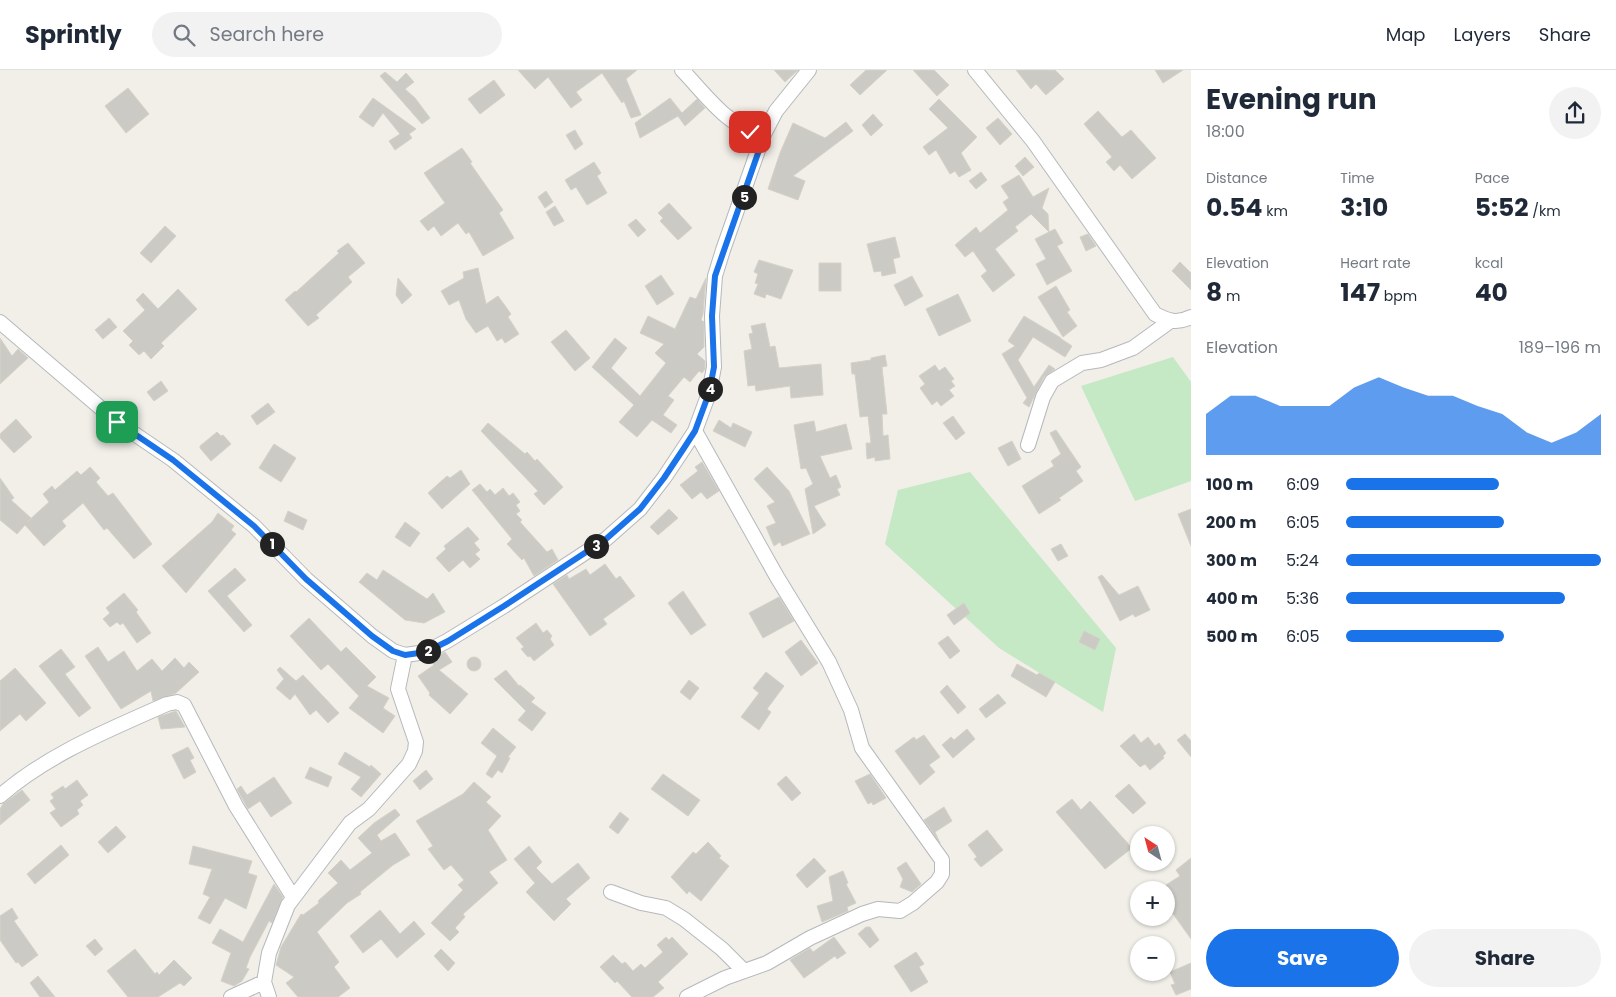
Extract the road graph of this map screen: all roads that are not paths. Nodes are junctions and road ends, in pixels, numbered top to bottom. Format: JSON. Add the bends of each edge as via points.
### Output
{"nodes":[{"id":1,"x":682,"y":70,"type":"edge"},
{"id":2,"x":809,"y":70,"type":"edge"},
{"id":3,"x":975,"y":70,"type":"edge"},
{"id":4,"x":764,"y":136,"type":"junction"},
{"id":5,"x":1191,"y":317,"type":"edge"},
{"id":6,"x":0,"y":322,"type":"edge"},
{"id":7,"x":1169,"y":322,"type":"junction"},
{"id":8,"x":695,"y":431,"type":"junction"},
{"id":9,"x":1028,"y":445,"type":"dead end"},
{"id":10,"x":405,"y":655,"type":"junction"},
{"id":11,"x":0,"y":796,"type":"edge"},
{"id":12,"x":611,"y":892,"type":"dead end"},
{"id":13,"x":293,"y":897,"type":"junction"},
{"id":14,"x":744,"y":971,"type":"junction"},
{"id":15,"x":264,"y":982,"type":"junction"},
{"id":16,"x":231,"y":997,"type":"edge"},
{"id":17,"x":269,"y":997,"type":"edge"},
{"id":18,"x":687,"y":997,"type":"edge"}],
"edges":[{"from":1,"to":4,"type":"street","via":[[731,121]]},
{"from":2,"to":4,"type":"street","via":[[776,111]]},
{"from":3,"to":7,"type":"street","via":[[1033,141],[1155,314]]},
{"from":4,"to":8,"type":"street","via":[[715,276],[712,316],[714,367],[709,393]]},
{"from":5,"to":7,"type":"street"},
{"from":6,"to":10,"type":"street","via":[[117,422],[173,460],[254,526],[306,579],[372,636],[393,651]]},
{"from":7,"to":9,"type":"street","via":[[1133,348],[1082,363],[1052,381],[1043,397]]},
{"from":8,"to":10,"type":"street","via":[[640,509],[606,539],[448,641],[426,652]]},
{"from":8,"to":14,"type":"street","via":[[829,662],[851,710],[862,748],[942,860],[942,874],[937,882],[900,911],[878,909],[862,914],[810,938],[767,963]]},
{"from":10,"to":13,"type":"street","via":[[398,689],[416,742],[409,764],[369,809],[350,823]]},
{"from":11,"to":13,"type":"street","via":[[20,779],[66,751],[177,702],[184,705],[236,806]]},
{"from":12,"to":14,"type":"street","via":[[666,908],[722,949]]},
{"from":13,"to":15,"type":"street","via":[[269,952]]},
{"from":14,"to":18,"type":"street"},
{"from":15,"to":16,"type":"street"},
{"from":15,"to":17,"type":"street"}]}
